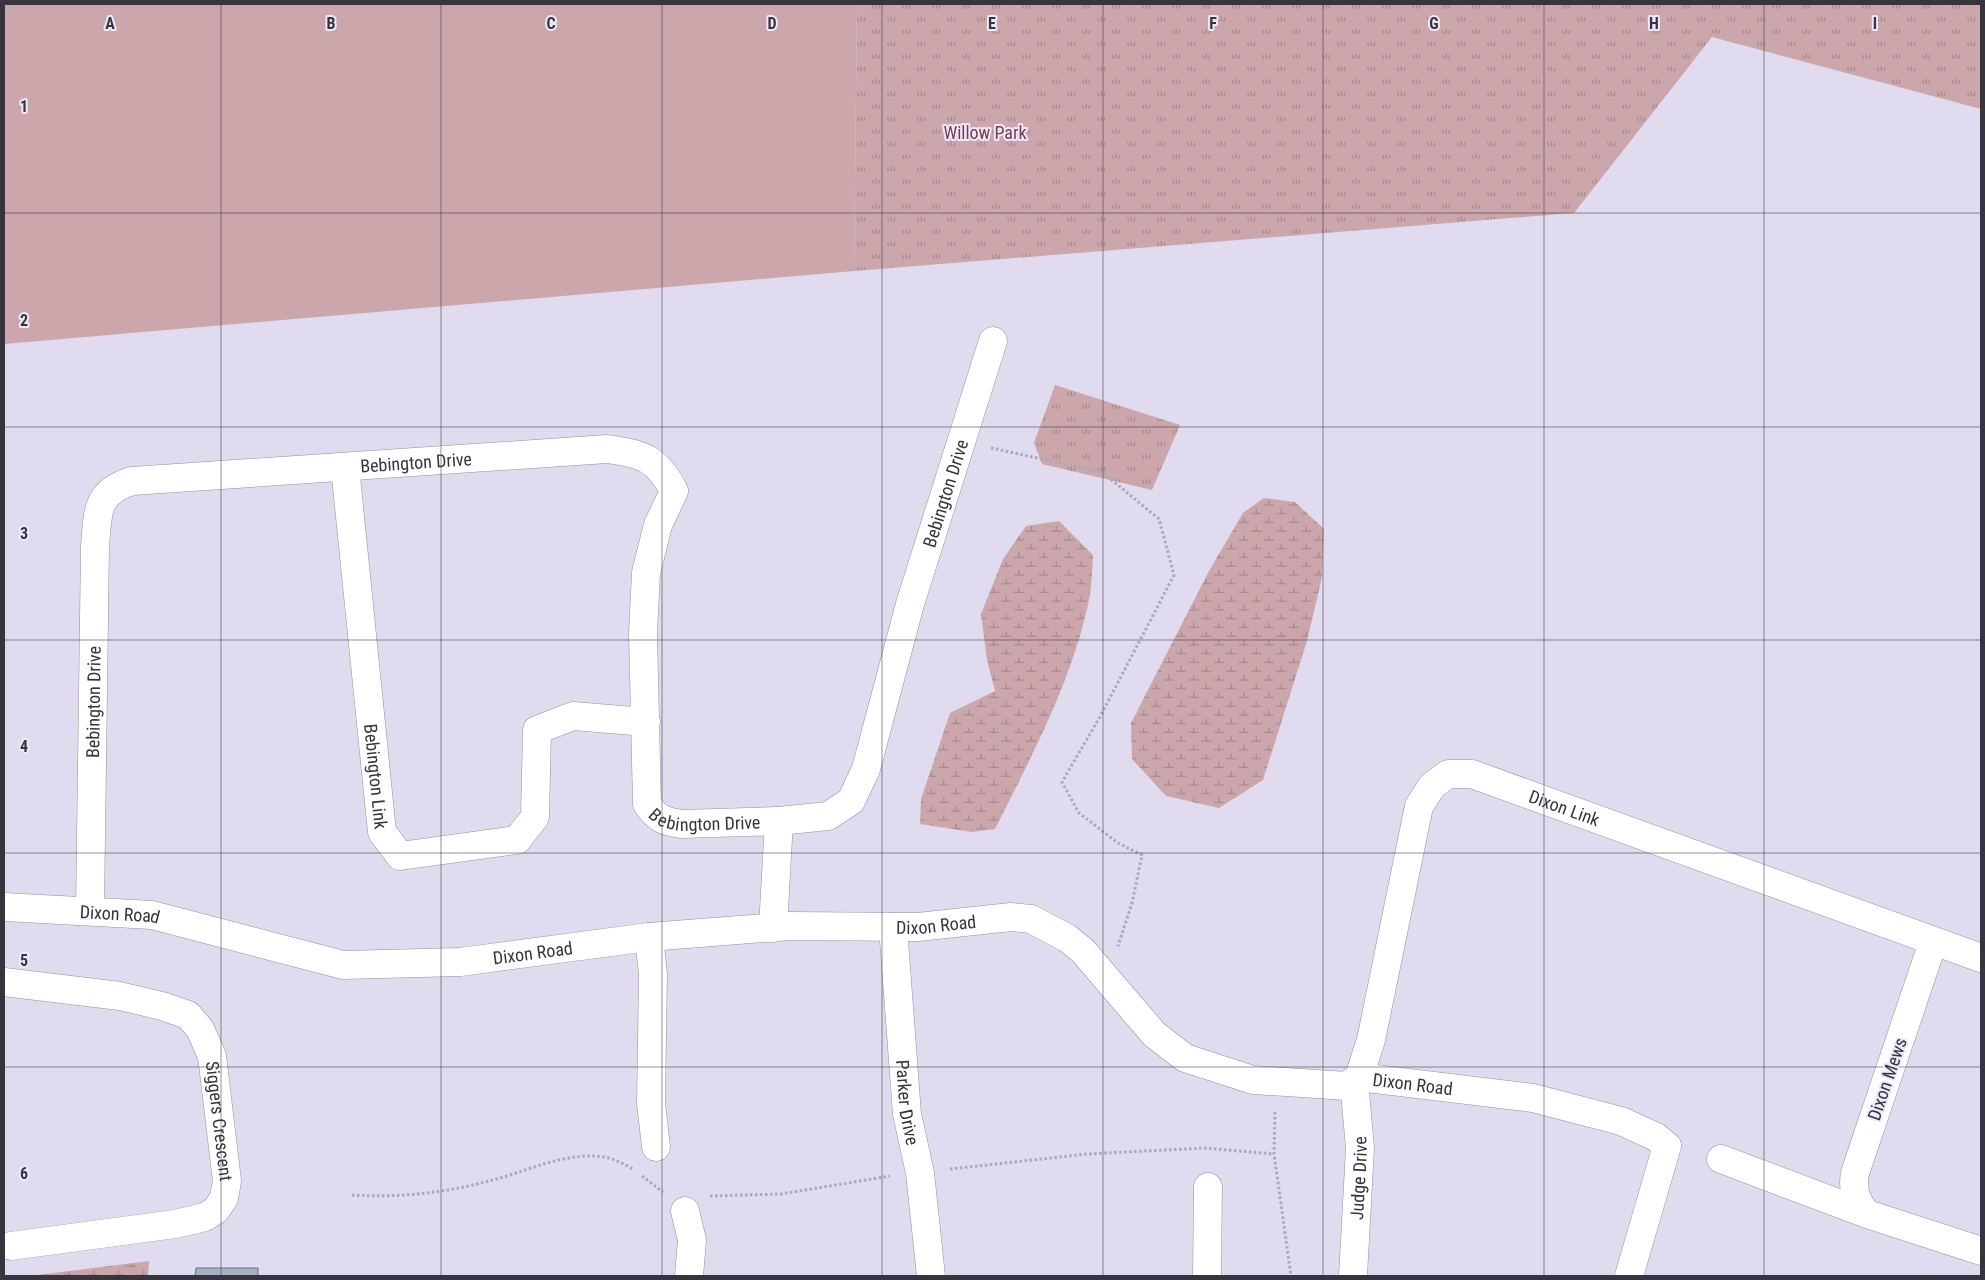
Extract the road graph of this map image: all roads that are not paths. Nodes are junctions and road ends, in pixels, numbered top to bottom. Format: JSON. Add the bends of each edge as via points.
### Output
{"nodes":[{"id":1,"x":993,"y":342,"type":"dead end"},
{"id":2,"x":345,"y":467,"type":"junction"},
{"id":3,"x":646,"y":722,"type":"junction"},
{"id":4,"x":779,"y":821,"type":"junction"},
{"id":5,"x":4,"y":907,"type":"edge"},
{"id":6,"x":90,"y":911,"type":"junction"},
{"id":7,"x":893,"y":927,"type":"junction"},
{"id":8,"x":773,"y":928,"type":"junction"},
{"id":9,"x":649,"y":937,"type":"junction"},
{"id":10,"x":1933,"y":942,"type":"junction"},
{"id":11,"x":1981,"y":958,"type":"edge"},
{"id":12,"x":4,"y":982,"type":"edge"},
{"id":13,"x":1356,"y":1079,"type":"junction"},
{"id":14,"x":656,"y":1147,"type":"dead end"},
{"id":15,"x":1720,"y":1159,"type":"dead end"},
{"id":16,"x":1208,"y":1187,"type":"dead end"},
{"id":17,"x":695,"y":1203,"type":"road end"},
{"id":18,"x":1867,"y":1214,"type":"junction"},
{"id":19,"x":11,"y":1246,"type":"dead end"},
{"id":20,"x":1981,"y":1251,"type":"edge"},
{"id":21,"x":690,"y":1276,"type":"edge"},
{"id":22,"x":931,"y":1276,"type":"edge"},
{"id":23,"x":1206,"y":1276,"type":"edge"},
{"id":24,"x":1353,"y":1276,"type":"edge"},
{"id":25,"x":1629,"y":1276,"type":"edge"}],
"edges":[{"from":1,"to":4,"type":"street","name":"Bebington Drive","via":[[910,604],[866,769],[851,801],[828,816]]},
{"from":2,"to":3,"type":"street","name":"Bebington Drive","via":[[608,449],[636,453],[656,463],[674,491],[658,525],[646,574],[643,633]]},
{"from":2,"to":3,"type":"street","name":"Bebington Link","via":[[382,832],[400,856],[517,840],[535,817],[537,730],[573,716]]},
{"from":2,"to":6,"type":"street","name":"Bebington Drive","via":[[132,481],[116,486],[105,495],[98,509],[95,546]]},
{"from":3,"to":4,"type":"street","name":"Bebington Drive","via":[[647,804],[655,817],[682,824]]},
{"from":4,"to":8,"type":"street","name":"Bebington Drive"},
{"from":5,"to":6,"type":"street","name":"Dixon Road"},
{"from":6,"to":9,"type":"street","name":"Dixon Road","via":[[152,915],[344,965],[460,962]]},
{"from":7,"to":8,"type":"street","name":"Dixon Road"},
{"from":7,"to":13,"type":"street","name":"Dixon Road","via":[[1011,917],[1031,919],[1067,938],[1083,951],[1154,1034],[1185,1058],[1252,1080],[1347,1086]]},
{"from":7,"to":22,"type":"street","name":"Parker Drive","via":[[907,1114],[920,1172]]},
{"from":8,"to":9,"type":"street","name":"Dixon Road"},
{"from":9,"to":14,"type":"street","via":[[653,974],[651,1103]]},
{"from":10,"to":11,"type":"street","name":"Dixon Link"},
{"from":10,"to":13,"type":"street","name":"Dixon Link","via":[[1472,774],[1448,774],[1432,786],[1419,806],[1371,1040]]},
{"from":10,"to":18,"type":"street","name":"Dixon Mews","via":[[1854,1173],[1854,1193],[1858,1205]]},
{"from":12,"to":19,"type":"street","name":"Siggers Crescent","via":[[120,996],[188,1015],[200,1029],[212,1056],[227,1181],[224,1198],[216,1210],[205,1217]]},
{"from":13,"to":24,"type":"street","name":"Judge Drive","via":[[1360,1148]]},
{"from":13,"to":25,"type":"street","name":"Dixon Road","via":[[1532,1098],[1621,1121],[1656,1137],[1668,1146]]},
{"from":15,"to":18,"type":"street"},
{"from":16,"to":23,"type":"street"},
{"from":17,"to":21,"type":"street"},
{"from":18,"to":20,"type":"street"}]}
